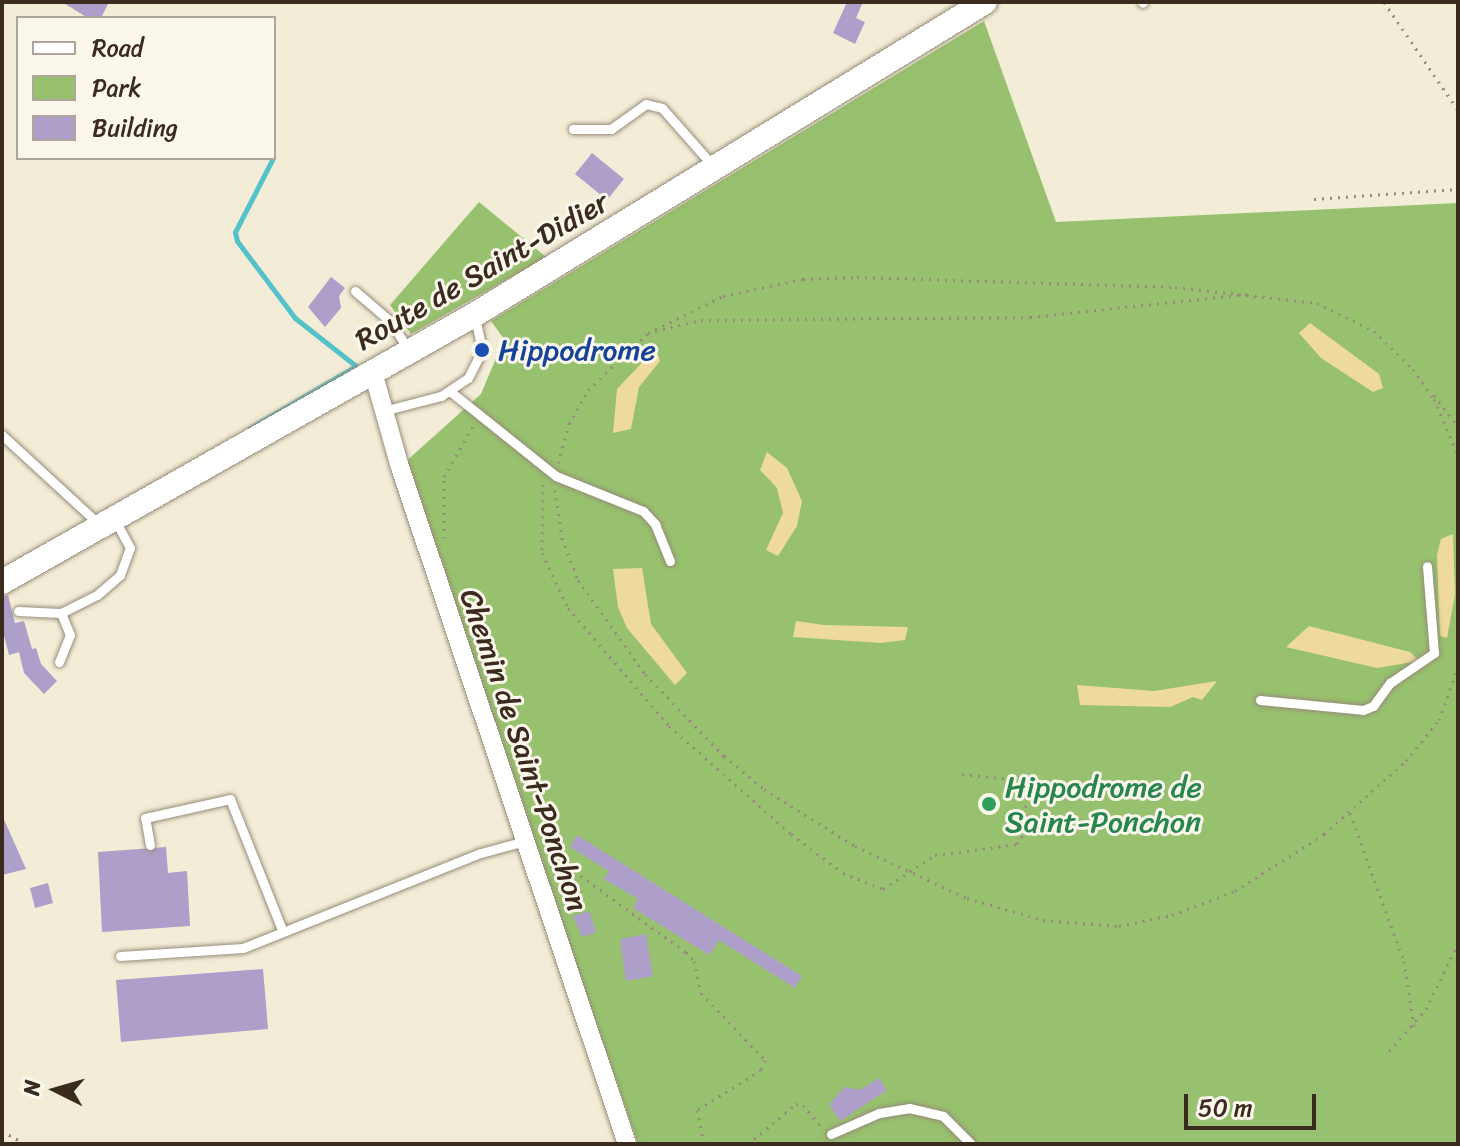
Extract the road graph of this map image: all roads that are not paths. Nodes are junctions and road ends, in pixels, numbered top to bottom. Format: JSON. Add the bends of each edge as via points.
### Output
{"nodes":[{"id":1,"x":985,"y":2,"type":"edge"},
{"id":2,"x":573,"y":129,"type":"dead end"},
{"id":3,"x":716,"y":170,"type":"junction"},
{"id":4,"x":355,"y":291,"type":"dead end"},
{"id":5,"x":474,"y":315,"type":"junction"},
{"id":6,"x":410,"y":351,"type":"junction"},
{"id":7,"x":373,"y":372,"type":"junction"},
{"id":8,"x":451,"y":392,"type":"junction"},
{"id":9,"x":383,"y":411,"type":"junction"},
{"id":10,"x":2,"y":435,"type":"edge"},
{"id":11,"x":109,"y":524,"type":"junction"},
{"id":12,"x":670,"y":561,"type":"dead end"},
{"id":13,"x":1427,"y":566,"type":"dead end"},
{"id":14,"x":2,"y":582,"type":"edge"},
{"id":15,"x":18,"y":611,"type":"dead end"},
{"id":16,"x":61,"y":613,"type":"junction"},
{"id":17,"x":59,"y":662,"type":"dead end"},
{"id":18,"x":1260,"y":700,"type":"dead end"},
{"id":19,"x":533,"y":838,"type":"junction"},
{"id":20,"x":150,"y":845,"type":"dead end"},
{"id":21,"x":282,"y":930,"type":"junction"},
{"id":22,"x":120,"y":956,"type":"dead end"},
{"id":23,"x":831,"y":1134,"type":"road end"},
{"id":24,"x":627,"y":1144,"type":"edge"},
{"id":25,"x":971,"y":1144,"type":"edge"}],
"edges":[{"from":1,"to":3,"type":"main road","name":"Route de Saint-Didier"},
{"from":2,"to":3,"type":"lane","via":[[611,129],[646,104],[662,108],[697,142]]},
{"from":3,"to":5,"type":"main road","name":"Route de Saint-Didier"},
{"from":4,"to":6,"type":"lane","via":[[390,321]]},
{"from":5,"to":6,"type":"main road","name":"Route de Saint-Didier"},
{"from":5,"to":8,"type":"lane","via":[[482,335],[478,366]]},
{"from":6,"to":7,"type":"main road","name":"Route de Saint-Didier"},
{"from":7,"to":9,"type":"street","name":"Chemin de Saint-Ponchon"},
{"from":7,"to":11,"type":"main road","name":"Route de Saint-Didier"},
{"from":8,"to":9,"type":"lane"},
{"from":8,"to":12,"type":"lane","via":[[556,476],[643,511],[655,524]]},
{"from":9,"to":19,"type":"street","name":"Chemin de Saint-Ponchon"},
{"from":10,"to":11,"type":"lane"},
{"from":11,"to":14,"type":"main road","name":"Route de Saint-Didier"},
{"from":11,"to":16,"type":"lane","via":[[130,548],[120,575],[97,595]]},
{"from":13,"to":18,"type":"lane","via":[[1434,653],[1390,683],[1373,706],[1363,710]]},
{"from":15,"to":16,"type":"lane"},
{"from":16,"to":17,"type":"lane","via":[[70,635]]},
{"from":19,"to":21,"type":"lane"},
{"from":19,"to":24,"type":"street","name":"Chemin de Saint-Ponchon"},
{"from":20,"to":21,"type":"lane","via":[[145,818],[230,799]]},
{"from":21,"to":22,"type":"lane","via":[[243,948]]},
{"from":23,"to":25,"type":"lane","via":[[879,1113],[909,1108],[943,1116]]}]}
